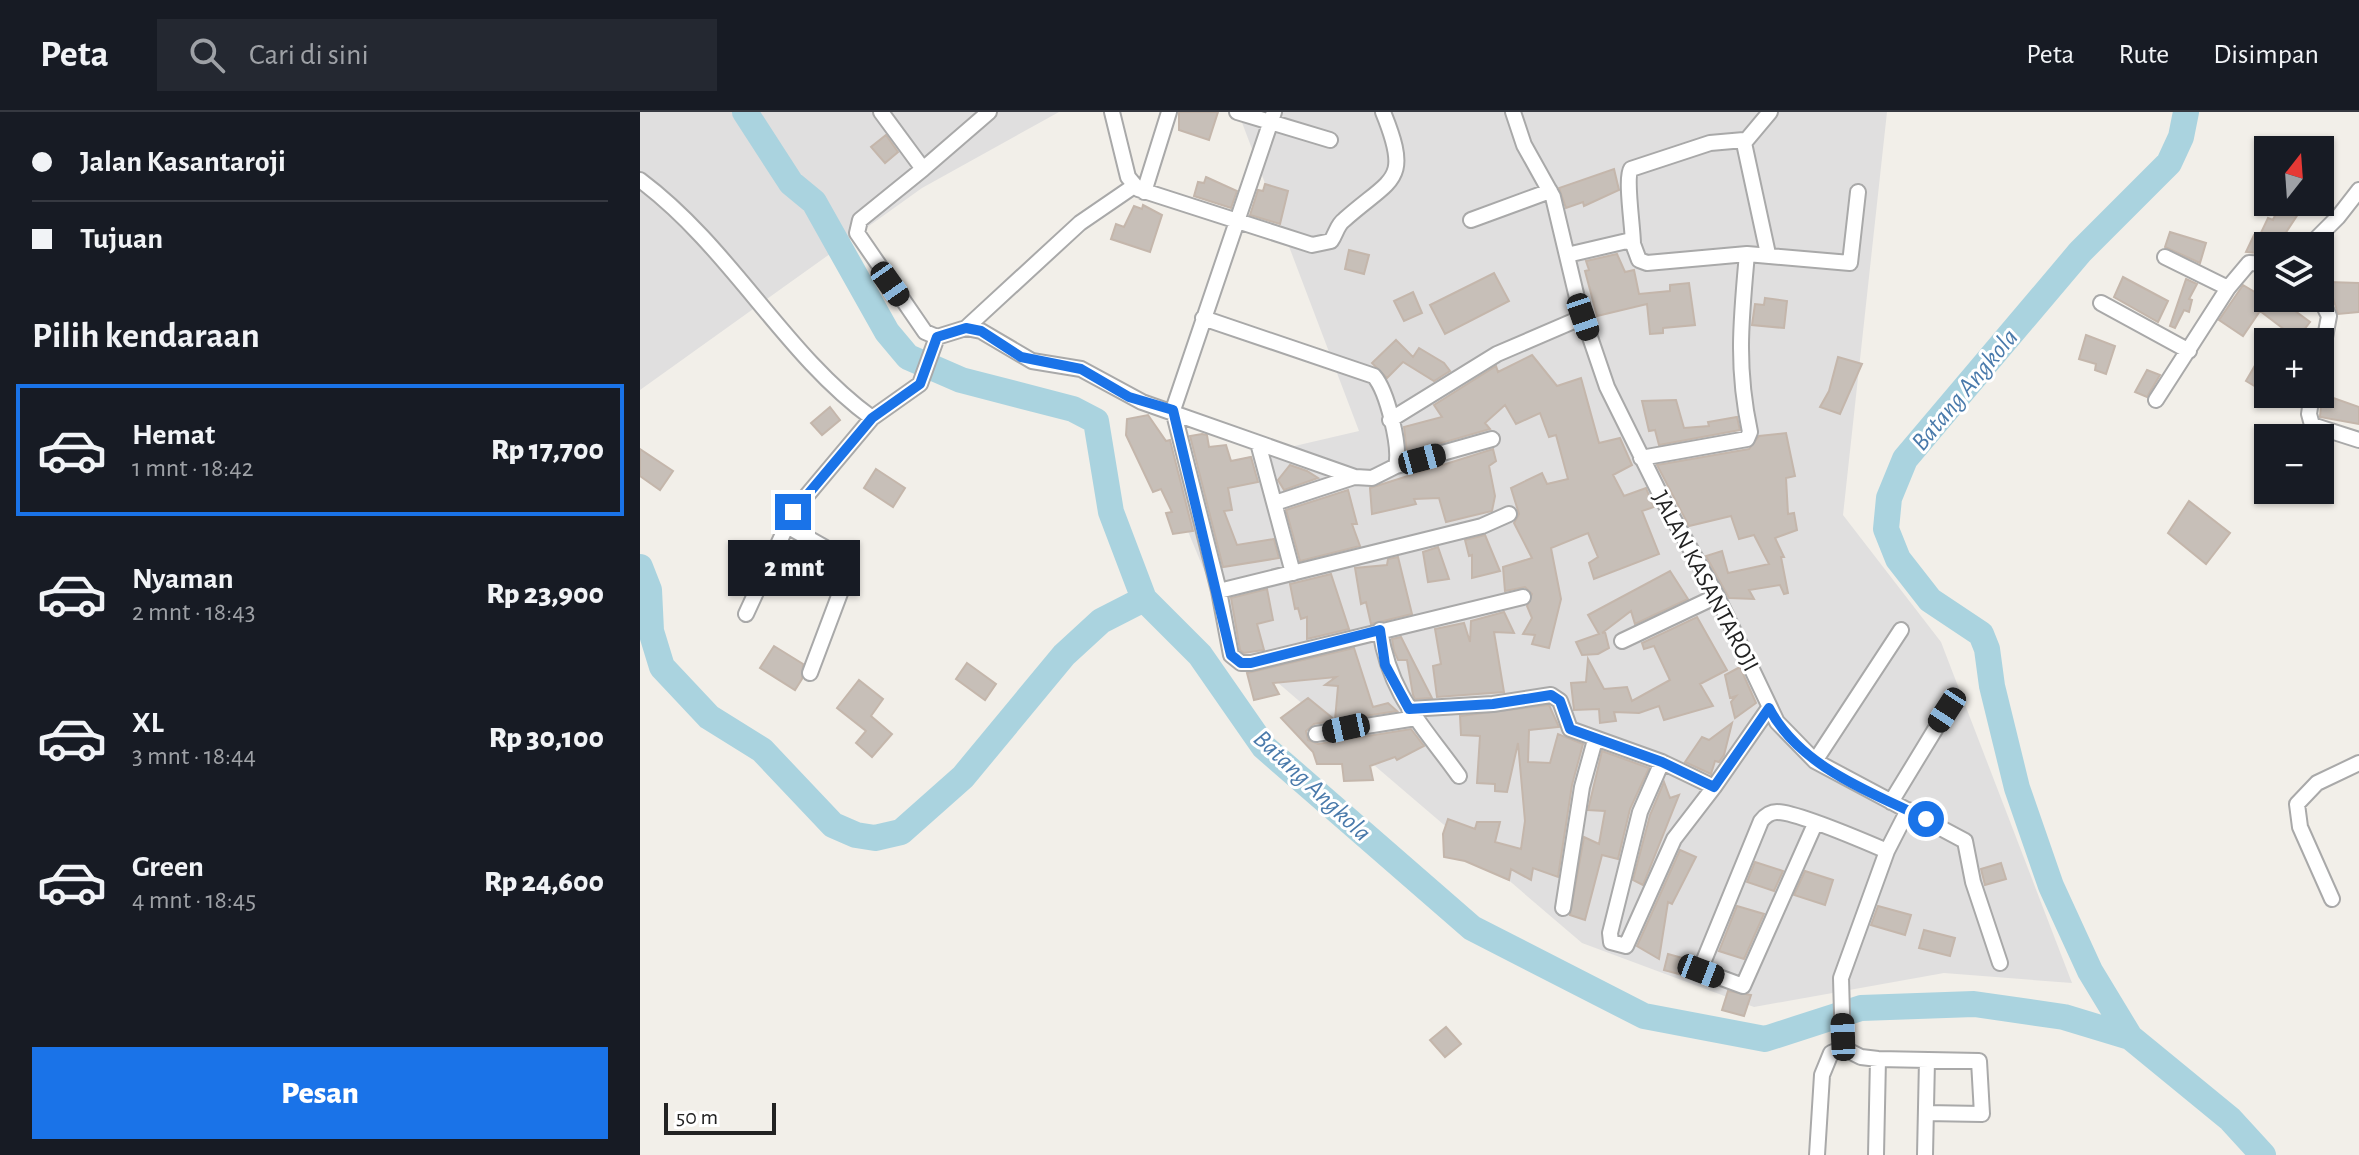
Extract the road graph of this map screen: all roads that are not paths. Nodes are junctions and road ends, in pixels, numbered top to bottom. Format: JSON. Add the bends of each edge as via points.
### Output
{"nodes":[{"id":1,"x":989,"y":112,"type":"edge"},
{"id":2,"x":1112,"y":112,"type":"edge"},
{"id":3,"x":1169,"y":112,"type":"edge"},
{"id":4,"x":1237,"y":112,"type":"edge"},
{"id":5,"x":1383,"y":112,"type":"edge"},
{"id":6,"x":1513,"y":112,"type":"edge"},
{"id":7,"x":1770,"y":112,"type":"edge"},
{"id":8,"x":886,"y":114,"type":"edge"},
{"id":9,"x":1272,"y":118,"type":"edge"},
{"id":10,"x":1330,"y":140,"type":"dead end"},
{"id":11,"x":1744,"y":140,"type":"junction"},
{"id":12,"x":923,"y":169,"type":"junction"},
{"id":13,"x":640,"y":180,"type":"edge"},
{"id":14,"x":1139,"y":189,"type":"junction"},
{"id":15,"x":2359,"y":190,"type":"edge"},
{"id":16,"x":1550,"y":191,"type":"junction"},
{"id":17,"x":1858,"y":192,"type":"dead end"},
{"id":18,"x":1471,"y":220,"type":"dead end"},
{"id":19,"x":1236,"y":223,"type":"junction"},
{"id":20,"x":2322,"y":232,"type":"edge"},
{"id":21,"x":1633,"y":244,"type":"junction"},
{"id":22,"x":1747,"y":254,"type":"junction"},
{"id":23,"x":1768,"y":254,"type":"junction"},
{"id":24,"x":1567,"y":255,"type":"junction"},
{"id":25,"x":2165,"y":257,"type":"dead end"},
{"id":26,"x":2254,"y":263,"type":"edge"},
{"id":27,"x":2228,"y":288,"type":"junction"},
{"id":28,"x":2101,"y":303,"type":"dead end"},
{"id":29,"x":1583,"y":317,"type":"junction"},
{"id":30,"x":1203,"y":318,"type":"junction"},
{"id":31,"x":966,"y":328,"type":"junction"},
{"id":32,"x":937,"y":337,"type":"junction"},
{"id":33,"x":2189,"y":351,"type":"junction"},
{"id":34,"x":2156,"y":400,"type":"dead end"},
{"id":35,"x":2310,"y":408,"type":"edge"},
{"id":36,"x":1173,"y":410,"type":"junction"},
{"id":37,"x":872,"y":418,"type":"junction"},
{"id":38,"x":1390,"y":420,"type":"junction"},
{"id":39,"x":1492,"y":439,"type":"dead end"},
{"id":40,"x":2359,"y":440,"type":"edge"},
{"id":41,"x":1258,"y":443,"type":"junction"},
{"id":42,"x":1641,"y":458,"type":"junction"},
{"id":43,"x":1396,"y":466,"type":"junction"},
{"id":44,"x":1355,"y":477,"type":"junction"},
{"id":45,"x":1275,"y":503,"type":"junction"},
{"id":46,"x":1509,"y":514,"type":"dead end"},
{"id":47,"x":785,"y":525,"type":"junction"},
{"id":48,"x":1293,"y":573,"type":"junction"},
{"id":49,"x":1219,"y":591,"type":"junction"},
{"id":50,"x":1717,"y":596,"type":"junction"},
{"id":51,"x":1523,"y":597,"type":"dead end"},
{"id":52,"x":746,"y":614,"type":"dead end"},
{"id":53,"x":1380,"y":630,"type":"junction"},
{"id":54,"x":1901,"y":630,"type":"dead end"},
{"id":55,"x":1622,"y":641,"type":"dead end"},
{"id":56,"x":810,"y":673,"type":"dead end"},
{"id":57,"x":1769,"y":708,"type":"junction"},
{"id":58,"x":1947,"y":710,"type":"dead end"},
{"id":59,"x":1413,"y":714,"type":"junction"},
{"id":60,"x":1316,"y":734,"type":"dead end"},
{"id":61,"x":1595,"y":740,"type":"junction"},
{"id":62,"x":1815,"y":761,"type":"junction"},
{"id":63,"x":1662,"y":762,"type":"junction"},
{"id":64,"x":2359,"y":763,"type":"edge"},
{"id":65,"x":1459,"y":776,"type":"dead end"},
{"id":66,"x":1714,"y":787,"type":"junction"},
{"id":67,"x":1891,"y":802,"type":"junction"},
{"id":68,"x":1908,"y":810,"type":"junction"},
{"id":69,"x":1815,"y":824,"type":"junction"},
{"id":70,"x":1887,"y":851,"type":"junction"},
{"id":71,"x":2332,"y":899,"type":"dead end"},
{"id":72,"x":1563,"y":908,"type":"dead end"},
{"id":73,"x":2000,"y":963,"type":"dead end"},
{"id":74,"x":1843,"y":1043,"type":"junction"},
{"id":75,"x":1878,"y":1059,"type":"junction"},
{"id":76,"x":1927,"y":1060,"type":"junction"},
{"id":77,"x":1926,"y":1113,"type":"junction"},
{"id":78,"x":1817,"y":1155,"type":"edge"},
{"id":79,"x":1876,"y":1155,"type":"edge"},
{"id":80,"x":1925,"y":1155,"type":"edge"}],
"edges":[{"from":1,"to":12,"type":"street"},
{"from":2,"to":14,"type":"street","via":[[1128,177]]},
{"from":3,"to":14,"type":"street"},
{"from":4,"to":9,"type":"street"},
{"from":5,"to":19,"type":"street","via":[[1396,147],[1394,175],[1381,192],[1341,221],[1331,241],[1304,244]]},
{"from":6,"to":16,"type":"street","name":"JALAN KASANTAROJI","via":[[1524,145]]},
{"from":7,"to":11,"type":"street"},
{"from":8,"to":12,"type":"street"},
{"from":9,"to":10,"type":"street"},
{"from":9,"to":19,"type":"street"},
{"from":11,"to":21,"type":"street","via":[[1710,143],[1631,169],[1627,178]]},
{"from":11,"to":23,"type":"street"},
{"from":12,"to":32,"type":"street","via":[[860,220],[856,229],[921,329]]},
{"from":13,"to":37,"type":"street","via":[[707,238],[817,367]]},
{"from":14,"to":19,"type":"street"},
{"from":14,"to":31,"type":"street","via":[[1080,223]]},
{"from":15,"to":20,"type":"street"},
{"from":16,"to":18,"type":"street"},
{"from":16,"to":24,"type":"street","name":"JALAN KASANTAROJI"},
{"from":17,"to":23,"type":"street","via":[[1851,262]]},
{"from":19,"to":30,"type":"street"},
{"from":21,"to":22,"type":"street","via":[[1637,257],[1647,263]]},
{"from":21,"to":24,"type":"street"},
{"from":22,"to":23,"type":"street"},
{"from":22,"to":42,"type":"street","via":[[1739,349],[1749,437]]},
{"from":24,"to":29,"type":"street","name":"JALAN KASANTAROJI"},
{"from":25,"to":27,"type":"street"},
{"from":26,"to":27,"type":"street"},
{"from":27,"to":33,"type":"street"},
{"from":28,"to":33,"type":"street"},
{"from":29,"to":38,"type":"street","via":[[1487,359]]},
{"from":29,"to":42,"type":"street","name":"JALAN KASANTAROJI","via":[[1607,387]]},
{"from":30,"to":36,"type":"street"},
{"from":30,"to":38,"type":"street","via":[[1367,372],[1379,382]]},
{"from":31,"to":32,"type":"street"},
{"from":31,"to":36,"type":"street","via":[[989,335],[1032,361],[1081,369],[1129,397]]},
{"from":32,"to":37,"type":"street","via":[[923,380]]},
{"from":33,"to":34,"type":"street"},
{"from":35,"to":40,"type":"street","via":[[2312,425]]},
{"from":36,"to":41,"type":"street"},
{"from":36,"to":49,"type":"street"},
{"from":37,"to":47,"type":"street"},
{"from":38,"to":43,"type":"street"},
{"from":39,"to":43,"type":"street"},
{"from":41,"to":44,"type":"street"},
{"from":41,"to":45,"type":"street"},
{"from":42,"to":50,"type":"street","name":"JALAN KASANTAROJI"},
{"from":43,"to":44,"type":"street","via":[[1372,478]]},
{"from":44,"to":45,"type":"street"},
{"from":45,"to":48,"type":"street"},
{"from":46,"to":48,"type":"street","via":[[1482,526]]},
{"from":47,"to":52,"type":"street"},
{"from":47,"to":56,"type":"street","via":[[846,563],[845,580]]},
{"from":48,"to":49,"type":"street"},
{"from":49,"to":53,"type":"street","via":[[1231,655],[1241,663]]},
{"from":50,"to":55,"type":"street"},
{"from":50,"to":57,"type":"street","name":"JALAN KASANTAROJI"},
{"from":51,"to":53,"type":"street"},
{"from":53,"to":59,"type":"street","via":[[1385,665]]},
{"from":54,"to":62,"type":"street"},
{"from":57,"to":62,"type":"street","name":"JALAN KASANTAROJI","via":[[1790,739]]},
{"from":57,"to":66,"type":"street"},
{"from":58,"to":67,"type":"street"},
{"from":59,"to":60,"type":"street"},
{"from":59,"to":61,"type":"street","via":[[1551,695],[1560,701],[1567,727]]},
{"from":59,"to":65,"type":"street"},
{"from":61,"to":63,"type":"street"},
{"from":61,"to":72,"type":"street"},
{"from":62,"to":67,"type":"street","name":"JALAN KASANTAROJI"},
{"from":63,"to":66,"type":"street"},
{"from":63,"to":66,"type":"street","via":[[1633,836],[1610,942],[1626,946],[1674,839]]},
{"from":64,"to":71,"type":"street","via":[[2317,783],[2297,804],[2300,827]]},
{"from":67,"to":68,"type":"street","name":"JALAN KASANTAROJI"},
{"from":68,"to":70,"type":"street"},
{"from":68,"to":73,"type":"street","name":"JALAN KASANTAROJI","via":[[1966,843]]},
{"from":69,"to":69,"type":"street","via":[[1743,986],[1700,970],[1761,821],[1774,811]]},
{"from":69,"to":70,"type":"street"},
{"from":70,"to":74,"type":"street","via":[[1841,978]]},
{"from":74,"to":75,"type":"street","via":[[1863,1058]]},
{"from":74,"to":78,"type":"street","via":[[1823,1069]]},
{"from":75,"to":76,"type":"street"},
{"from":75,"to":79,"type":"street"},
{"from":76,"to":77,"type":"street"},
{"from":76,"to":77,"type":"street","via":[[1979,1061],[1984,1109],[1980,1114]]},
{"from":77,"to":80,"type":"street"}]}
